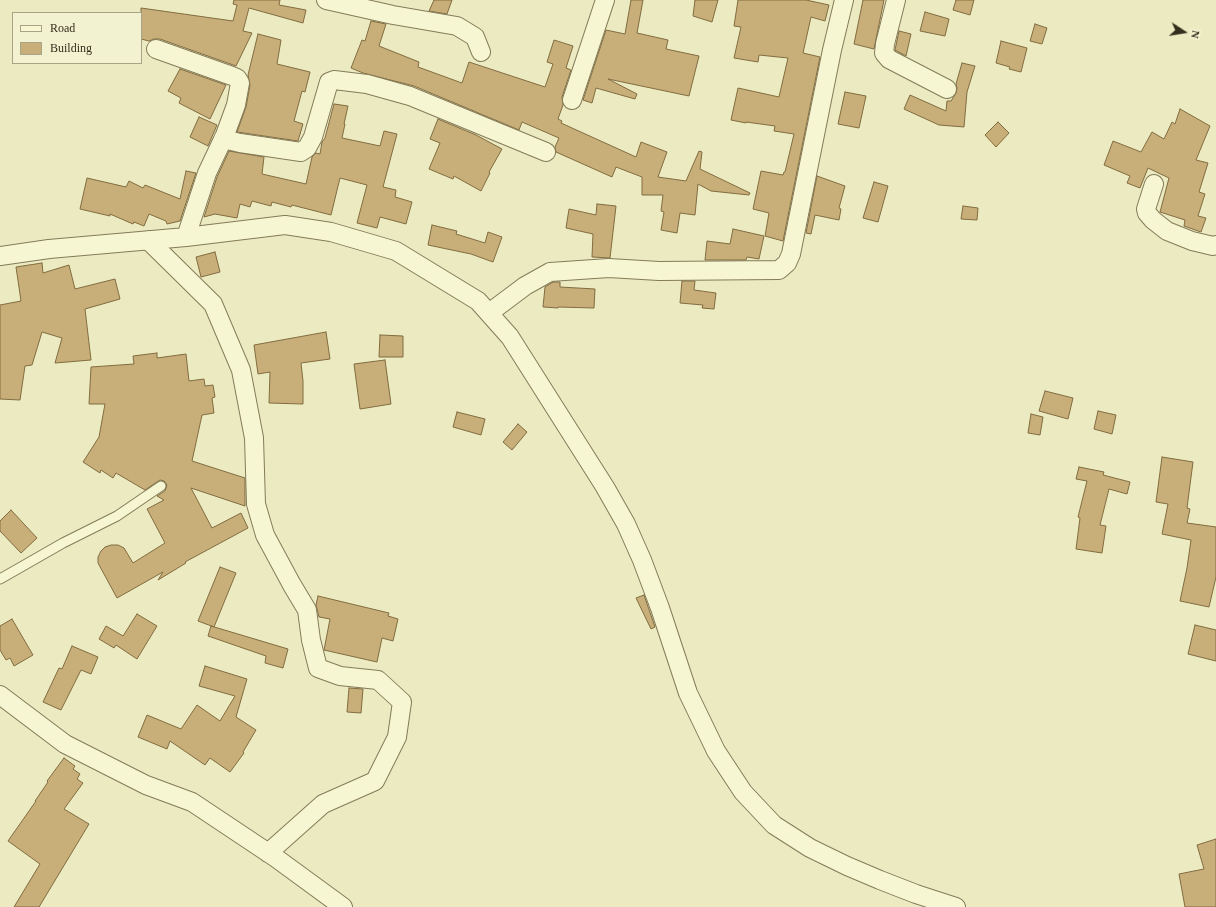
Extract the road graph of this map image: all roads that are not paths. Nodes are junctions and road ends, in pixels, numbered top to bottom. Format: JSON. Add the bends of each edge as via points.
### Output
{"nodes":[{"id":1,"x":326,"y":0,"type":"edge"},
{"id":2,"x":605,"y":0,"type":"edge"},
{"id":3,"x":844,"y":0,"type":"edge"},
{"id":4,"x":896,"y":0,"type":"edge"},
{"id":5,"x":156,"y":49,"type":"dead end"},
{"id":6,"x":481,"y":52,"type":"dead end"},
{"id":7,"x":947,"y":89,"type":"dead end"},
{"id":8,"x":572,"y":100,"type":"dead end"},
{"id":9,"x":223,"y":139,"type":"junction"},
{"id":10,"x":546,"y":152,"type":"dead end"},
{"id":11,"x":1154,"y":184,"type":"dead end"},
{"id":12,"x":186,"y":237,"type":"junction"},
{"id":13,"x":148,"y":240,"type":"junction"},
{"id":14,"x":1216,"y":245,"type":"edge"},
{"id":15,"x":0,"y":256,"type":"edge"},
{"id":16,"x":489,"y":313,"type":"junction"},
{"id":17,"x":161,"y":486,"type":"dead end"},
{"id":18,"x":0,"y":579,"type":"edge"},
{"id":19,"x":0,"y":695,"type":"edge"},
{"id":20,"x":268,"y":853,"type":"junction"},
{"id":21,"x":343,"y":907,"type":"edge"},
{"id":22,"x":956,"y":907,"type":"edge"}],
"edges":[{"from":1,"to":6,"type":"street","via":[[457,26],[475,37]]},
{"from":2,"to":8,"type":"street"},
{"from":3,"to":16,"type":"street","via":[[791,254],[778,270],[659,271],[608,268],[550,272],[525,286]]},
{"from":4,"to":7,"type":"street","via":[[884,53],[889,59]]},
{"from":5,"to":9,"type":"street","via":[[236,78],[240,83],[236,105]]},
{"from":9,"to":10,"type":"street","via":[[301,152],[307,148],[313,137],[329,82],[334,80],[367,84],[410,96]]},
{"from":9,"to":12,"type":"street","via":[[207,173]]},
{"from":11,"to":14,"type":"street","via":[[1146,209],[1153,220],[1167,231],[1192,241]]},
{"from":12,"to":13,"type":"street"},
{"from":12,"to":16,"type":"street","via":[[285,225],[331,232],[396,251],[478,301]]},
{"from":13,"to":15,"type":"street"},
{"from":13,"to":20,"type":"street","via":[[213,304],[242,370],[254,438],[256,504],[265,534],[307,610],[318,668],[340,676],[378,680],[402,702],[397,737],[375,781],[324,804]]},
{"from":16,"to":22,"type":"street","via":[[510,337],[626,524],[660,608],[688,693],[716,751],[743,792],[774,825],[810,848],[880,880]]},
{"from":17,"to":18,"type":"lane","via":[[117,516]]},
{"from":19,"to":20,"type":"street","via":[[65,744],[146,785],[192,802]]},
{"from":20,"to":21,"type":"street"}]}
